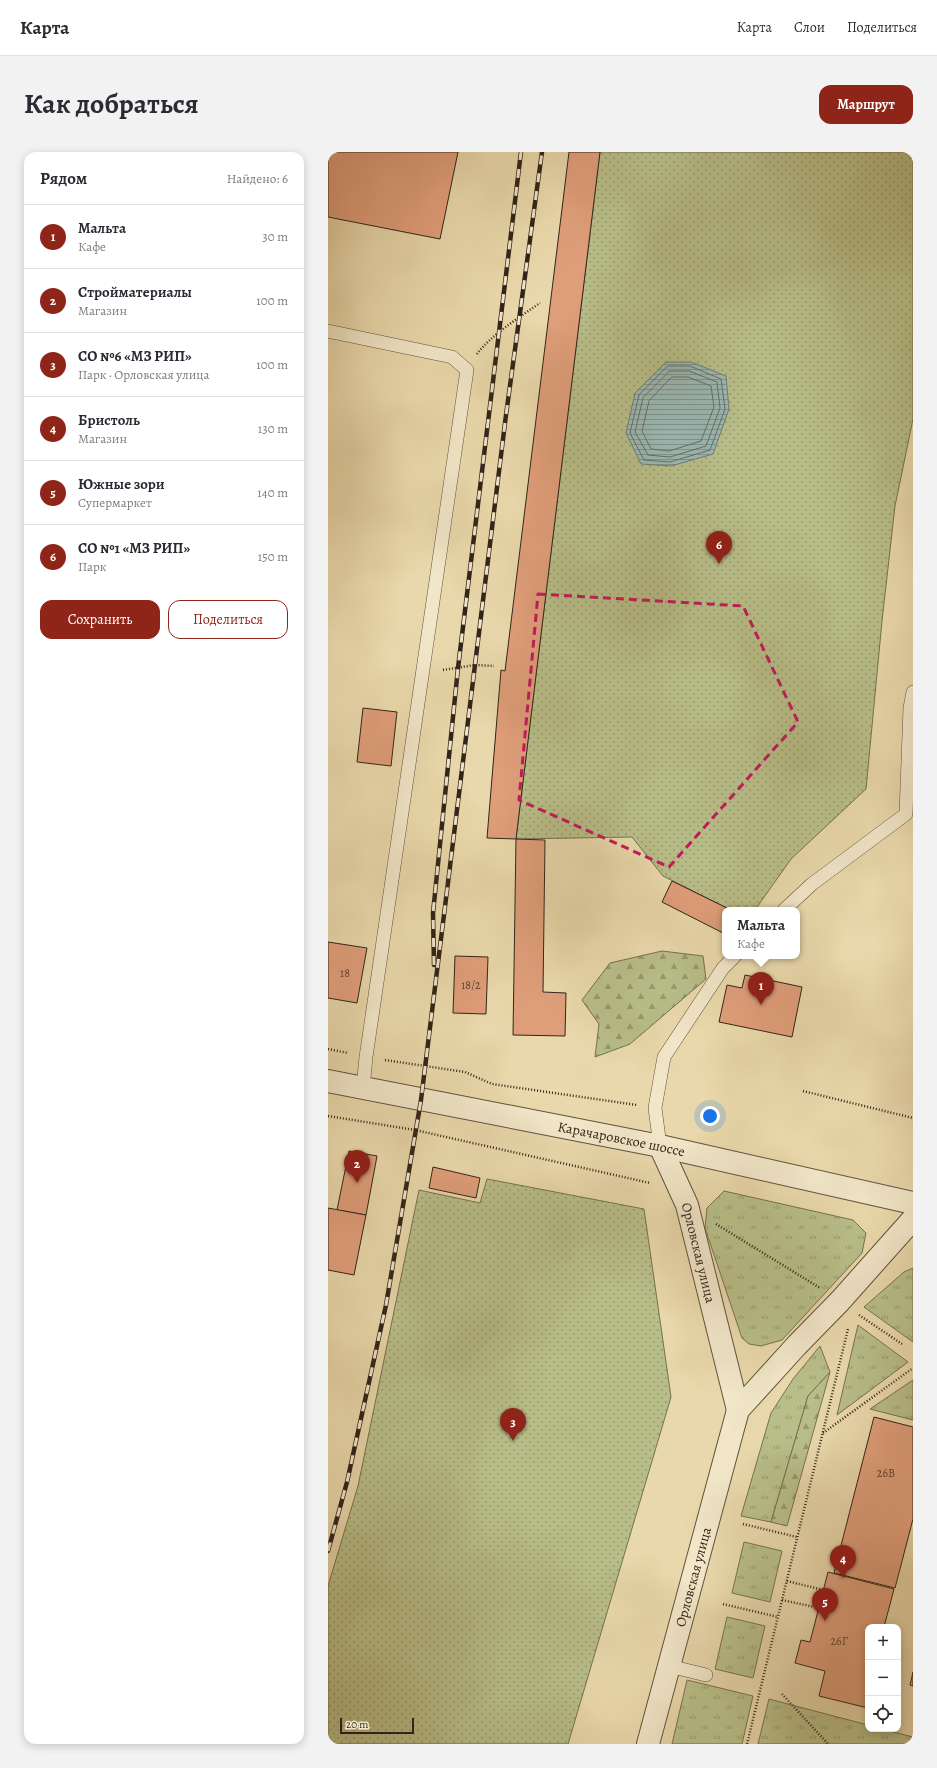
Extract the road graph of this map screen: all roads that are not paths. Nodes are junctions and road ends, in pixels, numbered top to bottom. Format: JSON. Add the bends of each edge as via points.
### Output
{"nodes":[{"id":1,"x":328,"y":331,"type":"edge"},
{"id":2,"x":913,"y":692,"type":"edge"},
{"id":3,"x":787,"y":907,"type":"edge"},
{"id":4,"x":732,"y":959,"type":"edge"},
{"id":5,"x":328,"y":1082,"type":"edge"},
{"id":6,"x":363,"y":1088,"type":"junction"},
{"id":7,"x":660,"y":1146,"type":"junction"},
{"id":8,"x":913,"y":1203,"type":"edge"},
{"id":9,"x":913,"y":1219,"type":"edge"},
{"id":10,"x":738,"y":1410,"type":"junction"},
{"id":11,"x":669,"y":1666,"type":"junction"},
{"id":12,"x":706,"y":1675,"type":"dead end"},
{"id":13,"x":648,"y":1744,"type":"edge"}],
"edges":[{"from":1,"to":6,"type":"lane","via":[[452,357],[467,370]]},
{"from":2,"to":3,"type":"lane","via":[[910,708],[906,814],[812,884]]},
{"from":4,"to":7,"type":"lane","via":[[723,968],[664,1057],[655,1108]]},
{"from":5,"to":6,"type":"street","name":"Карачаровское шоссе"},
{"from":6,"to":7,"type":"street","name":"Карачаровское шоссе"},
{"from":7,"to":8,"type":"street","name":"Карачаровское шоссе"},
{"from":7,"to":10,"type":"street","name":"Орловская улица","via":[[687,1205]]},
{"from":9,"to":10,"type":"street","name":"Орловская улица","via":[[846,1305],[797,1345]]},
{"from":10,"to":11,"type":"street","name":"Орловская улица"},
{"from":11,"to":12,"type":"lane"},
{"from":11,"to":13,"type":"street","name":"Орловская улица"}]}
